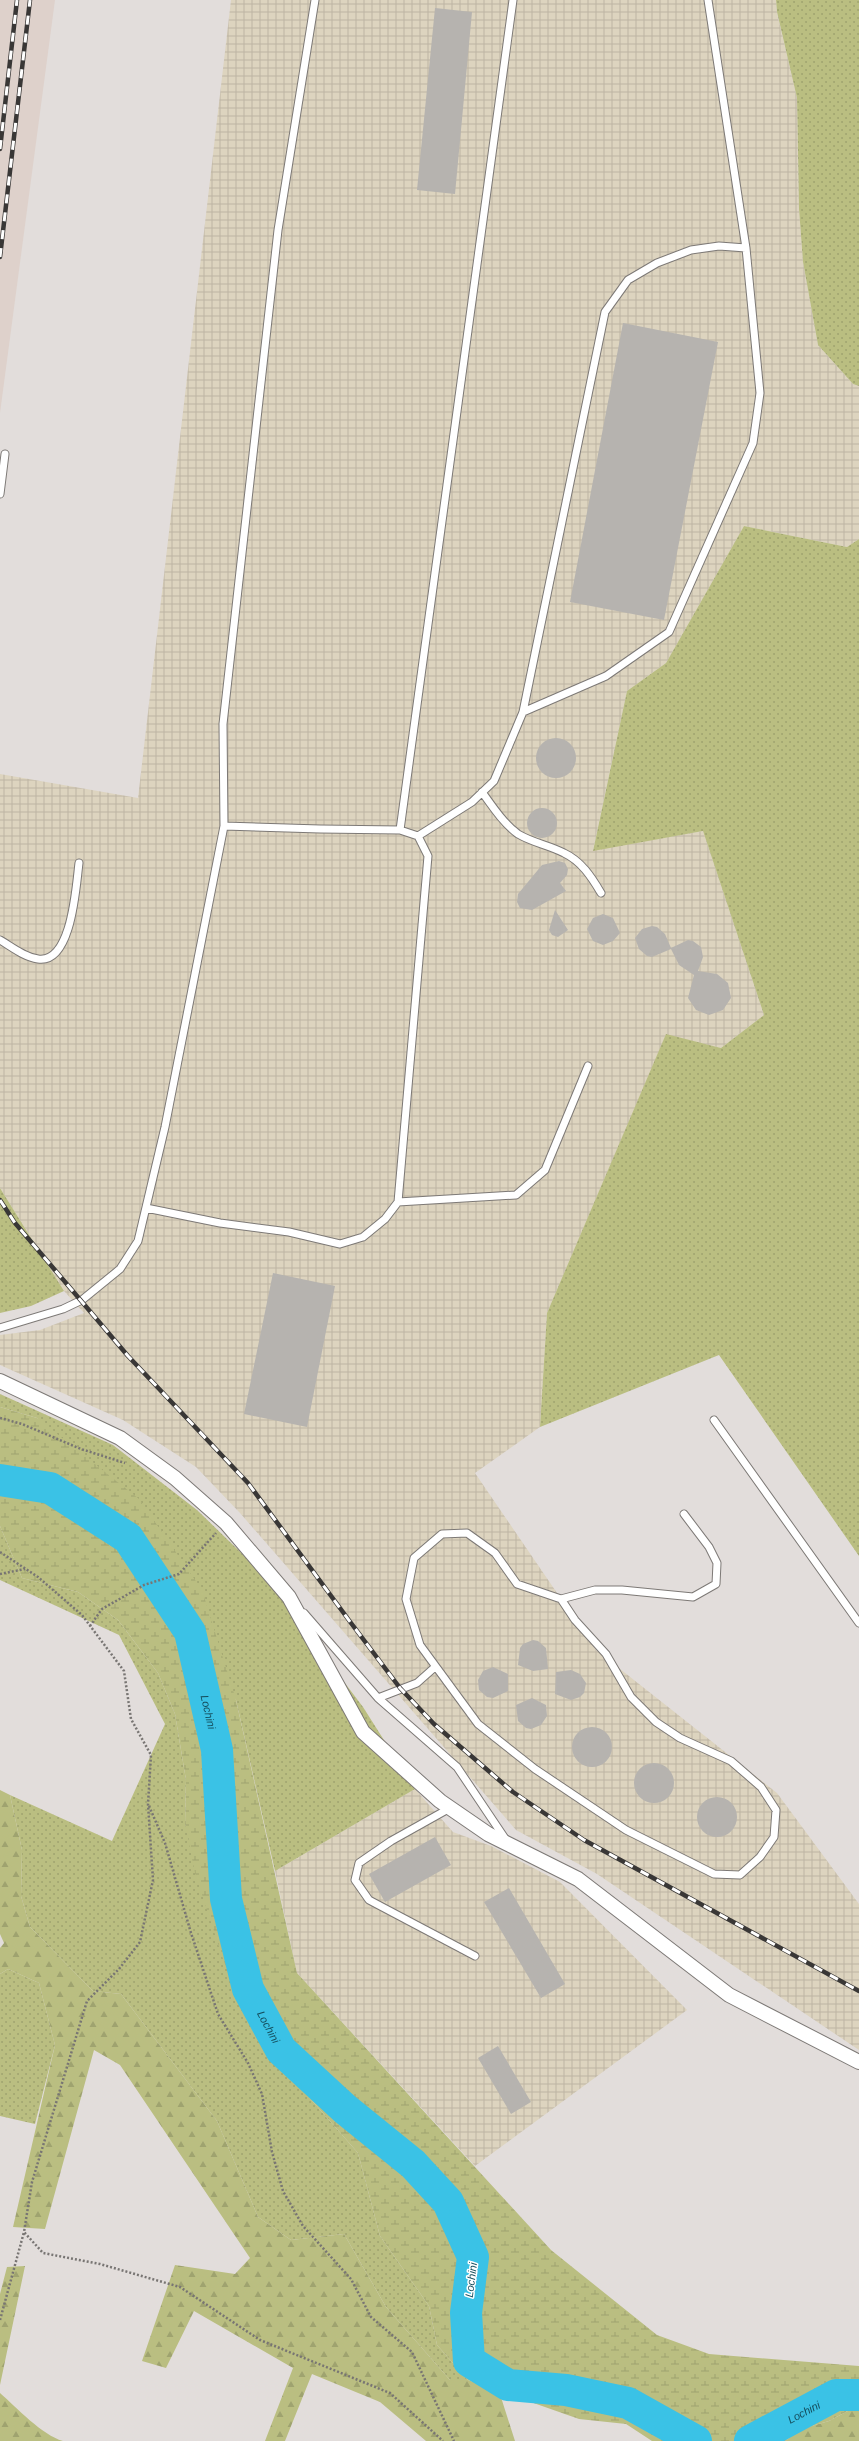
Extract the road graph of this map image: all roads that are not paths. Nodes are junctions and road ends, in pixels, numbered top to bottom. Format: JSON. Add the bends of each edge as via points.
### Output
{"nodes":[{"id":1,"x":315,"y":0,"type":"edge"},
{"id":2,"x":513,"y":0,"type":"edge"},
{"id":3,"x":708,"y":0,"type":"edge"},
{"id":4,"x":746,"y":248,"type":"junction"},
{"id":5,"x":5,"y":454,"type":"dead end"},
{"id":6,"x":0,"y":494,"type":"edge"},
{"id":7,"x":523,"y":712,"type":"junction"},
{"id":8,"x":482,"y":792,"type":"junction"},
{"id":9,"x":224,"y":826,"type":"junction"},
{"id":10,"x":400,"y":830,"type":"junction"},
{"id":11,"x":418,"y":836,"type":"junction"},
{"id":12,"x":79,"y":863,"type":"dead end"},
{"id":13,"x":601,"y":893,"type":"dead end"},
{"id":14,"x":0,"y":940,"type":"edge"},
{"id":15,"x":588,"y":1066,"type":"dead end"},
{"id":16,"x":398,"y":1202,"type":"junction"},
{"id":17,"x":146,"y":1208,"type":"junction"},
{"id":18,"x":0,"y":1328,"type":"edge"},
{"id":19,"x":0,"y":1381,"type":"edge"},
{"id":20,"x":714,"y":1420,"type":"dead end"},
{"id":21,"x":684,"y":1514,"type":"dead end"},
{"id":22,"x":290,"y":1597,"type":"junction"},
{"id":23,"x":561,"y":1599,"type":"junction"},
{"id":24,"x":859,"y":1623,"type":"edge"},
{"id":25,"x":435,"y":1667,"type":"junction"},
{"id":26,"x":378,"y":1698,"type":"junction"},
{"id":27,"x":450,"y":1808,"type":"junction"},
{"id":28,"x":509,"y":1844,"type":"junction"},
{"id":29,"x":475,"y":1956,"type":"dead end"},
{"id":30,"x":859,"y":2062,"type":"edge"}],
"edges":[{"from":1,"to":9,"type":"lane","via":[[278,230],[223,724]]},
{"from":2,"to":10,"type":"lane"},
{"from":3,"to":4,"type":"lane"},
{"from":4,"to":7,"type":"lane","via":[[760,393],[753,443],[669,632],[606,676]]},
{"from":4,"to":7,"type":"lane","via":[[712,247],[691,250],[657,263],[628,280],[605,312]]},
{"from":5,"to":6,"type":"lane"},
{"from":7,"to":8,"type":"lane","via":[[494,781]]},
{"from":8,"to":11,"type":"lane","via":[[472,802]]},
{"from":8,"to":13,"type":"lane","via":[[517,833],[540,846],[563,852],[578,861]]},
{"from":9,"to":10,"type":"lane"},
{"from":9,"to":17,"type":"lane","via":[[165,1127]]},
{"from":10,"to":11,"type":"lane"},
{"from":11,"to":16,"type":"lane","via":[[428,856]]},
{"from":12,"to":14,"type":"lane","via":[[67,935],[50,958],[27,956]]},
{"from":15,"to":16,"type":"lane","via":[[545,1170],[516,1195]]},
{"from":16,"to":17,"type":"lane","via":[[385,1219],[363,1237],[340,1244],[289,1232],[220,1223]]},
{"from":17,"to":18,"type":"lane","via":[[138,1241],[120,1270],[82,1300],[63,1309]]},
{"from":19,"to":22,"type":"street","via":[[120,1438],[175,1478],[226,1523]]},
{"from":20,"to":24,"type":"lane"},
{"from":21,"to":23,"type":"lane","via":[[709,1546],[718,1563],[716,1584],[693,1597],[595,1590]]},
{"from":22,"to":26,"type":"lane"},
{"from":22,"to":27,"type":"street","via":[[363,1732]]},
{"from":23,"to":25,"type":"lane","via":[[517,1584],[495,1553],[467,1533],[442,1534],[414,1558],[406,1599],[420,1645]]},
{"from":23,"to":25,"type":"lane","via":[[575,1620],[606,1654],[631,1697],[656,1722],[680,1738],[731,1761],[761,1787],[776,1810],[774,1837],[760,1857],[740,1875],[714,1874],[626,1830],[535,1769],[478,1724]]},
{"from":25,"to":26,"type":"lane","via":[[417,1683]]},
{"from":26,"to":28,"type":"lane","via":[[458,1767]]},
{"from":27,"to":28,"type":"street","via":[[488,1834]]},
{"from":27,"to":29,"type":"lane","via":[[391,1841],[359,1863],[355,1880],[369,1900]]},
{"from":28,"to":30,"type":"street","via":[[578,1879],[729,1995]]}]}
